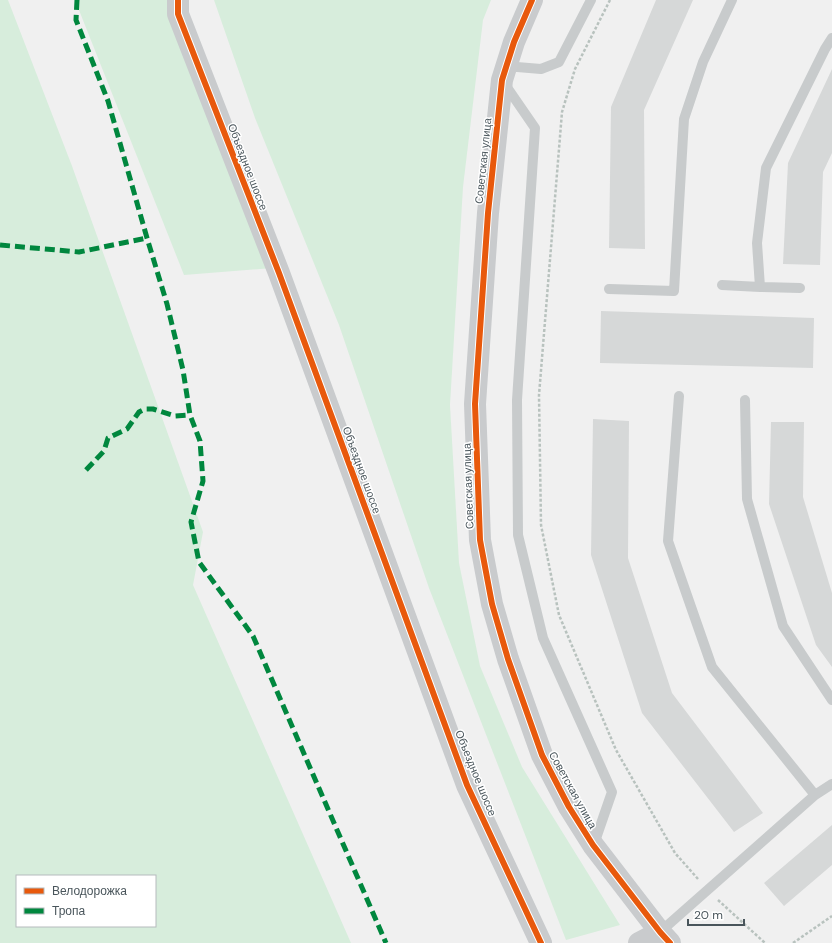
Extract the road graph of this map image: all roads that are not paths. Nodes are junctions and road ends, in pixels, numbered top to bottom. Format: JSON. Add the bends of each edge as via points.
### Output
{"nodes":[{"id":1,"x":178,"y":0,"type":"edge"},
{"id":2,"x":532,"y":0,"type":"edge"},
{"id":3,"x":591,"y":0,"type":"edge"},
{"id":4,"x":732,"y":0,"type":"edge"},
{"id":5,"x":832,"y":38,"type":"edge"},
{"id":6,"x":504,"y":73,"type":"junction"},
{"id":7,"x":722,"y":285,"type":"dead end"},
{"id":8,"x":760,"y":287,"type":"junction"},
{"id":9,"x":800,"y":288,"type":"dead end"},
{"id":10,"x":609,"y":289,"type":"dead end"},
{"id":11,"x":680,"y":396,"type":"dead end"},
{"id":12,"x":745,"y":400,"type":"dead end"},
{"id":13,"x":832,"y":700,"type":"edge"},
{"id":14,"x":832,"y":784,"type":"edge"},
{"id":15,"x":815,"y":795,"type":"junction"},
{"id":16,"x":593,"y":845,"type":"junction"},
{"id":17,"x":665,"y":938,"type":"edge"},
{"id":18,"x":541,"y":943,"type":"edge"},
{"id":19,"x":639,"y":943,"type":"edge"}],
"edges":[{"from":1,"to":18,"type":"street","name":"Объездное шоссе","via":[[178,14],[279,273],[467,785]]},
{"from":2,"to":6,"type":"street","name":"Советская улица"},
{"from":3,"to":6,"type":"lane","via":[[559,62],[541,69]]},
{"from":4,"to":10,"type":"lane","via":[[703,62],[684,119],[674,291]]},
{"from":5,"to":8,"type":"lane","via":[[766,168],[757,243]]},
{"from":6,"to":16,"type":"street","name":"Советская улица","via":[[488,213],[475,404],[480,540],[492,604],[542,755],[569,807]]},
{"from":6,"to":16,"type":"lane","via":[[535,128],[517,400],[518,535],[543,638],[612,792]]},
{"from":7,"to":8,"type":"lane"},
{"from":8,"to":9,"type":"lane"},
{"from":11,"to":15,"type":"lane","via":[[668,541],[712,667]]},
{"from":12,"to":13,"type":"lane","via":[[747,499],[783,626]]},
{"from":14,"to":15,"type":"lane"},
{"from":15,"to":17,"type":"lane","via":[[708,890]]},
{"from":16,"to":17,"type":"street","name":"Советская улица"},
{"from":17,"to":19,"type":"street"}]}
